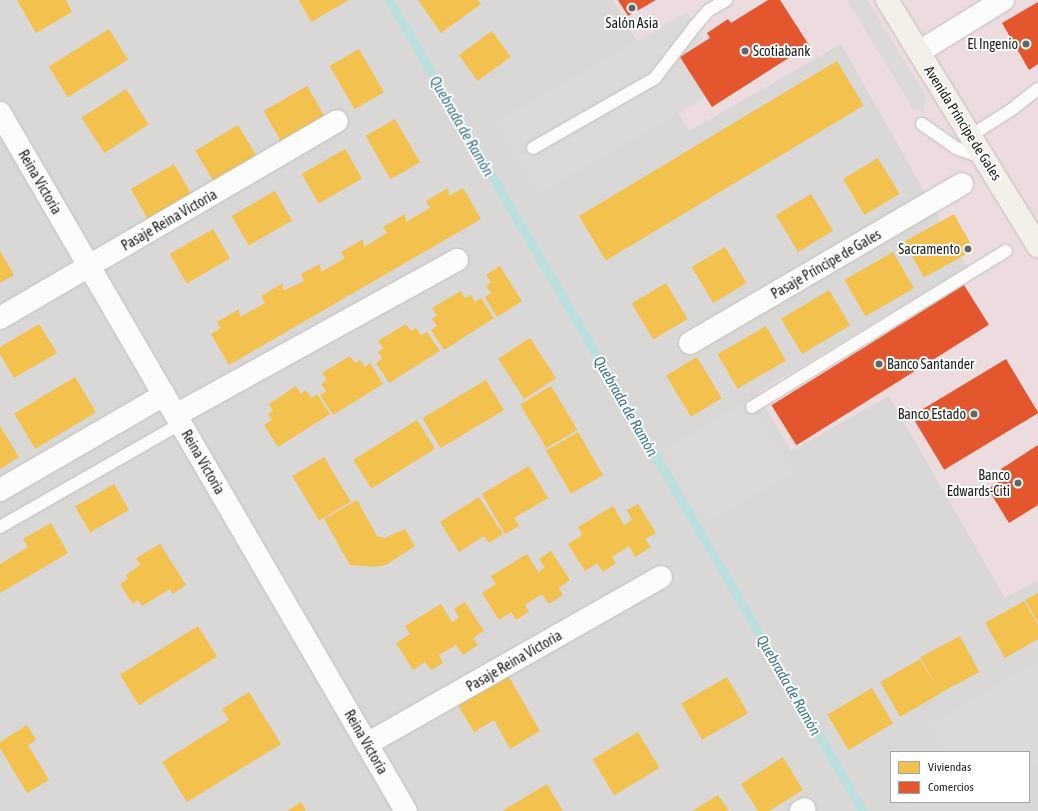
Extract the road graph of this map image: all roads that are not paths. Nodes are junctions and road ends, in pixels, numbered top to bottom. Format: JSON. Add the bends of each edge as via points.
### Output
{"nodes":[{"id":1,"x":726,"y":0,"type":"edge"},
{"id":2,"x":887,"y":0,"type":"edge"},
{"id":3,"x":1003,"y":0,"type":"edge"},
{"id":4,"x":919,"y":52,"type":"junction"},
{"id":5,"x":1038,"y":89,"type":"edge"},
{"id":6,"x":0,"y":113,"type":"edge"},
{"id":7,"x":337,"y":121,"type":"dead end"},
{"id":8,"x":922,"y":124,"type":"dead end"},
{"id":9,"x":970,"y":136,"type":"junction"},
{"id":10,"x":533,"y":148,"type":"dead end"},
{"id":11,"x":984,"y":159,"type":"junction"},
{"id":12,"x":962,"y":184,"type":"dead end"},
{"id":13,"x":1038,"y":246,"type":"edge"},
{"id":14,"x":1006,"y":251,"type":"dead end"},
{"id":15,"x":457,"y":260,"type":"dead end"},
{"id":16,"x":89,"y":266,"type":"junction"},
{"id":17,"x":0,"y":318,"type":"edge"},
{"id":18,"x":690,"y":343,"type":"dead end"},
{"id":19,"x":164,"y":395,"type":"junction"},
{"id":20,"x":752,"y":407,"type":"dead end"},
{"id":21,"x":178,"y":419,"type":"junction"},
{"id":22,"x":0,"y":490,"type":"edge"},
{"id":23,"x":0,"y":528,"type":"edge"},
{"id":24,"x":661,"y":577,"type":"dead end"},
{"id":25,"x":367,"y":744,"type":"junction"},
{"id":26,"x":406,"y":811,"type":"edge"}],
"edges":[{"from":1,"to":10,"type":"lane","via":[[709,10],[655,78]]},
{"from":2,"to":4,"type":"main road","name":"Avenida Príncipe de Gales"},
{"from":3,"to":4,"type":"street"},
{"from":4,"to":9,"type":"main road","name":"Avenida Príncipe de Gales"},
{"from":5,"to":9,"type":"lane"},
{"from":6,"to":16,"type":"street","name":"Reina Victoria"},
{"from":7,"to":16,"type":"street","name":"Pasaje Reina Victoria"},
{"from":8,"to":11,"type":"lane","via":[[956,148]]},
{"from":9,"to":11,"type":"main road","name":"Avenida Príncipe de Gales"},
{"from":11,"to":13,"type":"main road","name":"Avenida Príncipe de Gales"},
{"from":12,"to":18,"type":"street","name":"Pasaje Príncipe de Gales"},
{"from":14,"to":20,"type":"lane"},
{"from":15,"to":21,"type":"street"},
{"from":16,"to":17,"type":"street","name":"Pasaje Reina Victoria"},
{"from":16,"to":19,"type":"street","name":"Reina Victoria"},
{"from":19,"to":21,"type":"street","name":"Reina Victoria"},
{"from":19,"to":22,"type":"street"},
{"from":21,"to":23,"type":"lane"},
{"from":21,"to":25,"type":"street","name":"Reina Victoria"},
{"from":24,"to":25,"type":"street","name":"Pasaje Reina Victoria"},
{"from":25,"to":26,"type":"street","name":"Reina Victoria"}]}
